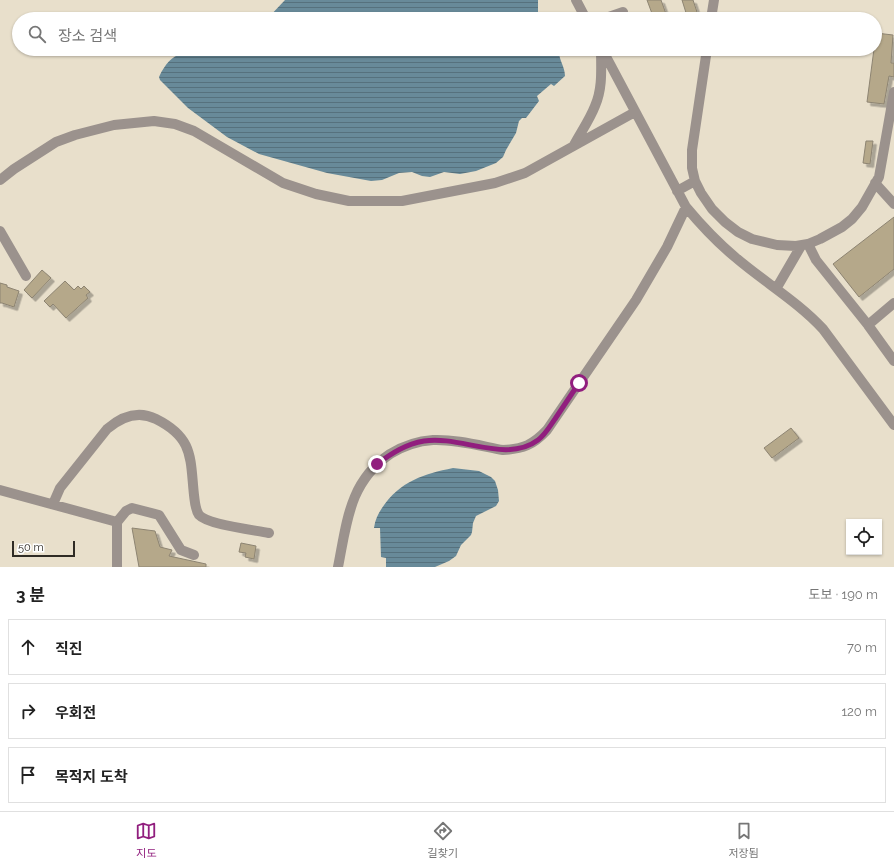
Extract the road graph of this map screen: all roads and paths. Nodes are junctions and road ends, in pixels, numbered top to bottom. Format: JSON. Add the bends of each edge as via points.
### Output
{"nodes":[{"id":1,"x":576,"y":0,"type":"edge"},
{"id":2,"x":714,"y":0,"type":"edge"},
{"id":3,"x":582,"y":12,"type":"edge"},
{"id":4,"x":712,"y":12,"type":"edge"},
{"id":5,"x":601,"y":56,"type":"edge"},
{"id":6,"x":605,"y":56,"type":"edge"},
{"id":7,"x":706,"y":56,"type":"edge"},
{"id":8,"x":894,"y":92,"type":"edge"},
{"id":9,"x":635,"y":112,"type":"junction"},
{"id":10,"x":574,"y":145,"type":"junction"},
{"id":11,"x":0,"y":180,"type":"edge"},
{"id":12,"x":695,"y":181,"type":"junction"},
{"id":13,"x":875,"y":183,"type":"junction"},
{"id":14,"x":677,"y":191,"type":"junction"},
{"id":15,"x":894,"y":204,"type":"edge"},
{"id":16,"x":686,"y":206,"type":"junction"},
{"id":17,"x":0,"y":231,"type":"edge"},
{"id":18,"x":804,"y":245,"type":"junction"},
{"id":19,"x":26,"y":276,"type":"dead end"},
{"id":20,"x":776,"y":289,"type":"junction"},
{"id":21,"x":894,"y":303,"type":"edge"},
{"id":22,"x":868,"y":325,"type":"junction"},
{"id":23,"x":894,"y":361,"type":"edge"},
{"id":24,"x":894,"y":425,"type":"edge"},
{"id":25,"x":0,"y":490,"type":"edge"},
{"id":26,"x":53,"y":504,"type":"junction"},
{"id":27,"x":117,"y":522,"type":"junction"},
{"id":28,"x":269,"y":533,"type":"dead end"},
{"id":29,"x":194,"y":555,"type":"dead end"},
{"id":30,"x":117,"y":567,"type":"edge"},
{"id":31,"x":338,"y":567,"type":"edge"}],
"edges":[{"from":1,"to":3,"type":"lane"},
{"from":2,"to":4,"type":"lane"},
{"from":5,"to":10,"type":"lane","via":[[602,73],[596,105]]},
{"from":6,"to":9,"type":"lane"},
{"from":7,"to":12,"type":"lane","via":[[692,150]]},
{"from":8,"to":13,"type":"lane","via":[[880,170]]},
{"from":9,"to":10,"type":"lane"},
{"from":9,"to":14,"type":"lane"},
{"from":10,"to":11,"type":"lane","via":[[525,173],[495,183],[402,201],[349,201],[282,184],[194,131],[176,124],[154,121],[114,125],[69,137],[50,146]]},
{"from":12,"to":14,"type":"lane"},
{"from":12,"to":18,"type":"lane","via":[[712,209],[738,232],[752,239],[777,245]]},
{"from":13,"to":15,"type":"lane"},
{"from":13,"to":18,"type":"lane","via":[[852,219],[842,227]]},
{"from":14,"to":16,"type":"lane"},
{"from":16,"to":20,"type":"lane","via":[[704,228],[735,257]]},
{"from":16,"to":31,"type":"lane","via":[[667,247],[636,300],[539,439],[522,448],[503,450],[448,440],[410,444],[396,450],[371,470],[358,489]]},
{"from":17,"to":19,"type":"lane"},
{"from":18,"to":20,"type":"lane"},
{"from":18,"to":22,"type":"lane"},
{"from":20,"to":24,"type":"lane","via":[[824,329]]},
{"from":21,"to":22,"type":"lane"},
{"from":22,"to":23,"type":"lane"},
{"from":25,"to":26,"type":"lane"},
{"from":26,"to":27,"type":"lane"},
{"from":26,"to":28,"type":"lane","via":[[60,488],[107,429],[126,417],[144,415],[168,426],[188,448],[199,515],[211,522]]},
{"from":27,"to":29,"type":"lane","via":[[132,508],[159,516],[181,550]]},
{"from":27,"to":30,"type":"lane"}]}
